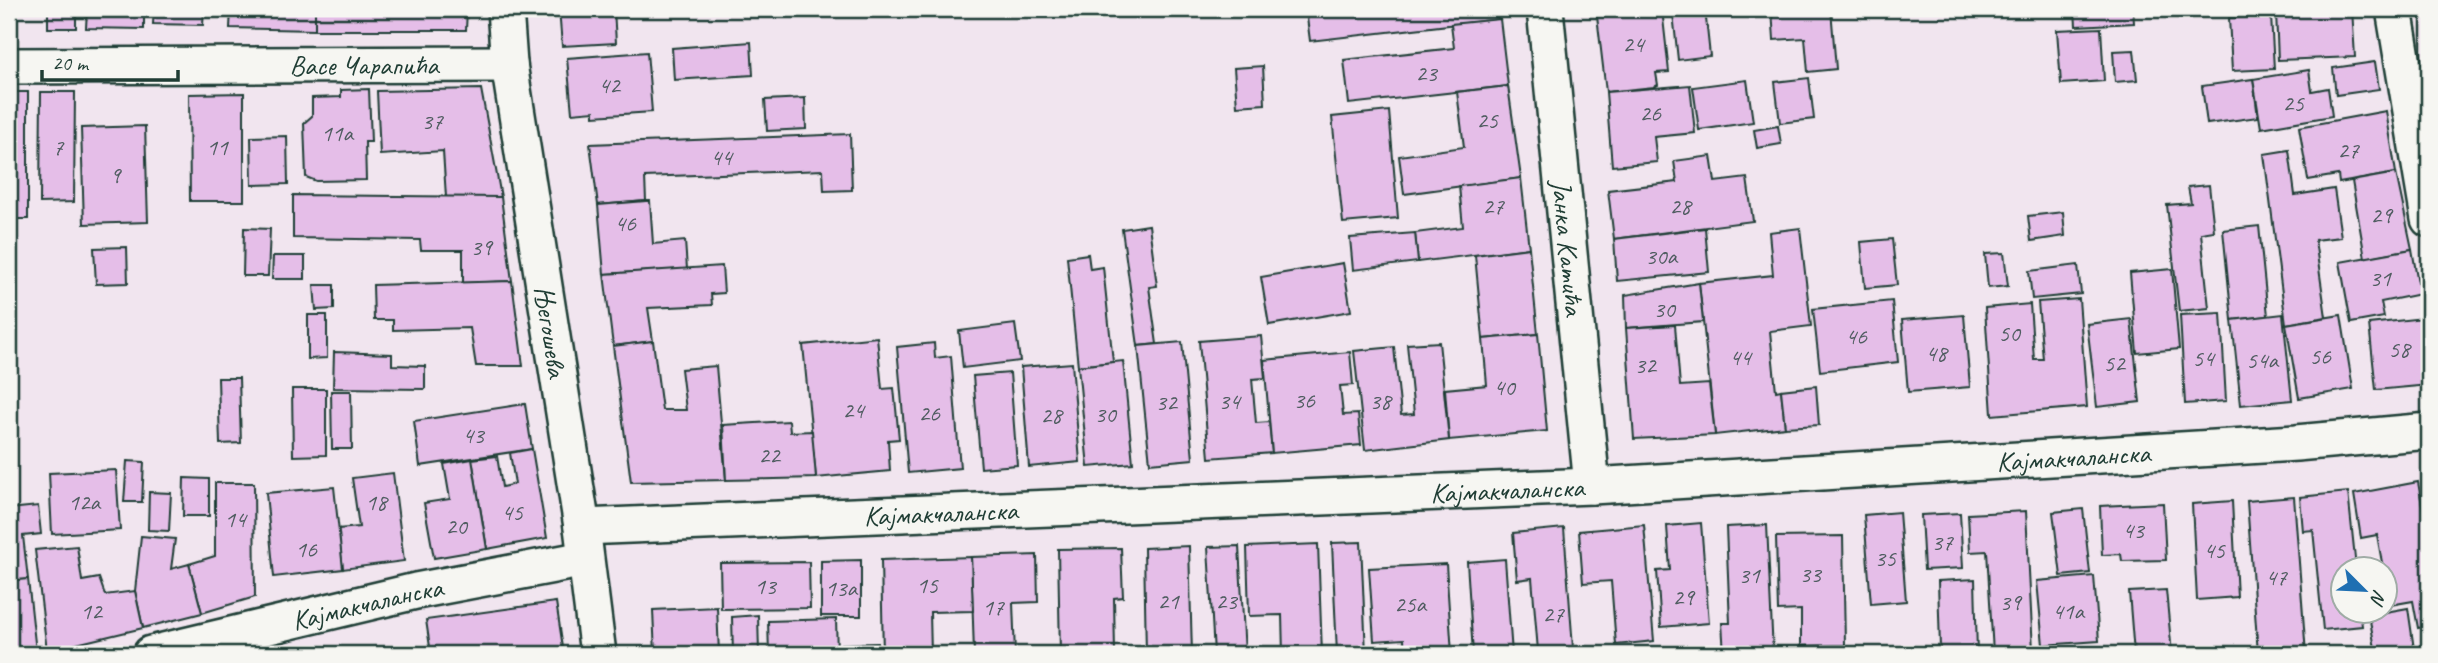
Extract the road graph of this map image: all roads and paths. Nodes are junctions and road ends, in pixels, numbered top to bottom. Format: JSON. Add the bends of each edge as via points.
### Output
{"nodes":[{"id":1,"x":505,"y":9,"type":"edge"},
{"id":2,"x":1545,"y":9,"type":"edge"},
{"id":3,"x":2407,"y":23,"type":"edge"},
{"id":4,"x":509,"y":64,"type":"junction"},
{"id":5,"x":9,"y":66,"type":"edge"},
{"id":6,"x":2429,"y":219,"type":"edge"},
{"id":7,"x":2429,"y":431,"type":"edge"},
{"id":8,"x":1592,"y":486,"type":"junction"},
{"id":9,"x":584,"y":543,"type":"junction"},
{"id":10,"x":151,"y":654,"type":"edge"},
{"id":11,"x":598,"y":654,"type":"edge"}],
"edges":[{"from":1,"to":4,"type":"street","name":"Његошева"},
{"from":2,"to":8,"type":"street","name":"Јанка Катића"},
{"from":3,"to":6,"type":"street"},
{"from":4,"to":5,"type":"street","name":"Васе Чарапића"},
{"from":4,"to":9,"type":"street","name":"Његошева"},
{"from":7,"to":8,"type":"street","name":"Кајмакчаланска"},
{"from":8,"to":9,"type":"street","name":"Кајмакчаланска"},
{"from":9,"to":10,"type":"street","name":"Кајмакчаланска","via":[[416,591]]},
{"from":9,"to":11,"type":"street","name":"Његошева"}]}
